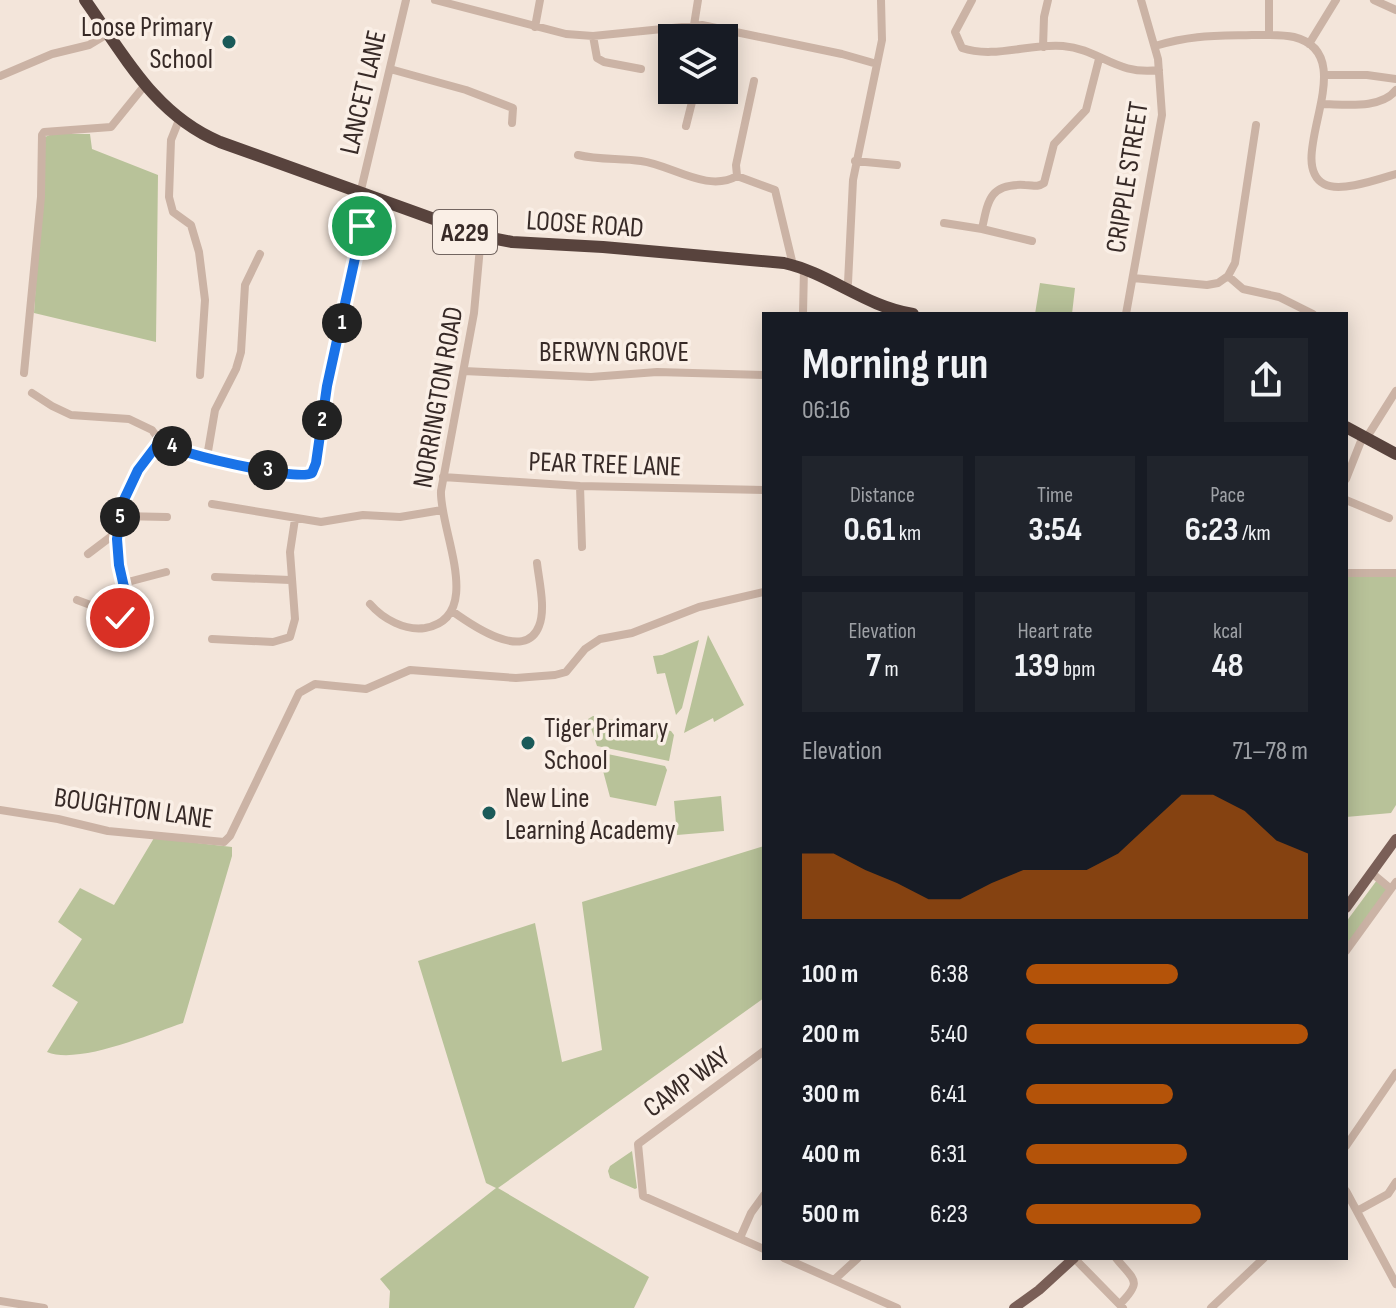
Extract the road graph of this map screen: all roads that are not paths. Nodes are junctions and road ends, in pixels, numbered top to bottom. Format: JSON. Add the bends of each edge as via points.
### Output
{"nodes":[{"id":1,"x":85,"y":0,"type":"edge"},
{"id":2,"x":406,"y":0,"type":"edge"},
{"id":3,"x":435,"y":0,"type":"edge"},
{"id":4,"x":540,"y":0,"type":"edge"},
{"id":5,"x":698,"y":0,"type":"edge"},
{"id":6,"x":881,"y":0,"type":"edge"},
{"id":7,"x":972,"y":0,"type":"edge"},
{"id":8,"x":1048,"y":0,"type":"edge"},
{"id":9,"x":1141,"y":0,"type":"edge"},
{"id":10,"x":1269,"y":0,"type":"edge"},
{"id":11,"x":1336,"y":0,"type":"edge"},
{"id":12,"x":1374,"y":0,"type":"edge"},
{"id":13,"x":1396,"y":10,"type":"edge"},
{"id":14,"x":694,"y":24,"type":"edge"},
{"id":15,"x":535,"y":27,"type":"junction"},
{"id":16,"x":658,"y":29,"type":"edge"},
{"id":17,"x":738,"y":32,"type":"edge"},
{"id":18,"x":109,"y":33,"type":"junction"},
{"id":19,"x":1269,"y":35,"type":"junction"},
{"id":20,"x":593,"y":36,"type":"junction"},
{"id":21,"x":1309,"y":44,"type":"junction"},
{"id":22,"x":1155,"y":46,"type":"junction"},
{"id":23,"x":1043,"y":47,"type":"junction"},
{"id":24,"x":1099,"y":59,"type":"junction"},
{"id":25,"x":877,"y":64,"type":"junction"},
{"id":26,"x":390,"y":69,"type":"junction"},
{"id":27,"x":641,"y":69,"type":"dead end"},
{"id":28,"x":1159,"y":70,"type":"junction"},
{"id":29,"x":1325,"y":75,"type":"junction"},
{"id":30,"x":0,"y":76,"type":"edge"},
{"id":31,"x":1396,"y":79,"type":"edge"},
{"id":32,"x":754,"y":81,"type":"dead end"},
{"id":33,"x":145,"y":85,"type":"junction"},
{"id":34,"x":1396,"y":90,"type":"edge"},
{"id":35,"x":692,"y":104,"type":"edge"},
{"id":36,"x":1321,"y":104,"type":"junction"},
{"id":37,"x":179,"y":120,"type":"junction"},
{"id":38,"x":512,"y":123,"type":"dead end"},
{"id":39,"x":1256,"y":125,"type":"dead end"},
{"id":40,"x":686,"y":126,"type":"dead end"},
{"id":41,"x":578,"y":155,"type":"dead end"},
{"id":42,"x":855,"y":161,"type":"junction"},
{"id":43,"x":897,"y":165,"type":"dead end"},
{"id":44,"x":1396,"y":174,"type":"edge"},
{"id":45,"x":737,"y":176,"type":"junction"},
{"id":46,"x":360,"y":194,"type":"junction"},
{"id":47,"x":374,"y":199,"type":"junction"},
{"id":48,"x":944,"y":223,"type":"dead end"},
{"id":49,"x":982,"y":229,"type":"junction"},
{"id":50,"x":481,"y":236,"type":"junction"},
{"id":51,"x":1032,"y":241,"type":"dead end"},
{"id":52,"x":260,"y":254,"type":"dead end"},
{"id":53,"x":798,"y":267,"type":"junction"},
{"id":54,"x":1228,"y":276,"type":"junction"},
{"id":55,"x":1133,"y":278,"type":"junction"},
{"id":56,"x":845,"y":290,"type":"junction"},
{"id":57,"x":874,"y":309,"type":"edge"},
{"id":58,"x":803,"y":312,"type":"edge"},
{"id":59,"x":897,"y":312,"type":"edge"},
{"id":60,"x":1126,"y":312,"type":"edge"},
{"id":61,"x":1305,"y":312,"type":"edge"},
{"id":62,"x":464,"y":371,"type":"junction"},
{"id":63,"x":24,"y":373,"type":"dead end"},
{"id":64,"x":200,"y":375,"type":"dead end"},
{"id":65,"x":762,"y":375,"type":"edge"},
{"id":66,"x":1396,"y":391,"type":"edge"},
{"id":67,"x":32,"y":393,"type":"dead end"},
{"id":68,"x":1348,"y":428,"type":"edge"},
{"id":69,"x":1365,"y":437,"type":"junction"},
{"id":70,"x":160,"y":441,"type":"junction"},
{"id":71,"x":1396,"y":454,"type":"edge"},
{"id":72,"x":207,"y":457,"type":"junction"},
{"id":73,"x":1348,"y":475,"type":"edge"},
{"id":74,"x":443,"y":477,"type":"junction"},
{"id":75,"x":580,"y":486,"type":"junction"},
{"id":76,"x":762,"y":490,"type":"edge"},
{"id":77,"x":1348,"y":501,"type":"edge"},
{"id":78,"x":212,"y":504,"type":"dead end"},
{"id":79,"x":442,"y":510,"type":"junction"},
{"id":80,"x":120,"y":516,"type":"junction"},
{"id":81,"x":167,"y":517,"type":"dead end"},
{"id":82,"x":1389,"y":518,"type":"dead end"},
{"id":83,"x":295,"y":519,"type":"junction"},
{"id":84,"x":117,"y":532,"type":"junction"},
{"id":85,"x":582,"y":547,"type":"dead end"},
{"id":86,"x":88,"y":554,"type":"dead end"},
{"id":87,"x":537,"y":563,"type":"dead end"},
{"id":88,"x":166,"y":572,"type":"dead end"},
{"id":89,"x":1348,"y":573,"type":"edge"},
{"id":90,"x":1396,"y":573,"type":"edge"},
{"id":91,"x":215,"y":577,"type":"dead end"},
{"id":92,"x":290,"y":580,"type":"junction"},
{"id":93,"x":124,"y":583,"type":"junction"},
{"id":94,"x":762,"y":592,"type":"edge"},
{"id":95,"x":77,"y":600,"type":"dead end"},
{"id":96,"x":370,"y":604,"type":"dead end"},
{"id":97,"x":452,"y":611,"type":"junction"},
{"id":98,"x":112,"y":613,"type":"junction"},
{"id":99,"x":143,"y":630,"type":"dead end"},
{"id":100,"x":212,"y":639,"type":"dead end"},
{"id":101,"x":0,"y":810,"type":"edge"},
{"id":102,"x":1396,"y":839,"type":"edge"},
{"id":103,"x":1373,"y":874,"type":"junction"},
{"id":104,"x":1393,"y":886,"type":"edge"},
{"id":105,"x":1348,"y":905,"type":"edge"},
{"id":106,"x":1348,"y":948,"type":"edge"},
{"id":107,"x":762,"y":1052,"type":"edge"},
{"id":108,"x":1396,"y":1073,"type":"edge"},
{"id":109,"x":1348,"y":1143,"type":"edge"},
{"id":110,"x":1396,"y":1182,"type":"edge"},
{"id":111,"x":1348,"y":1195,"type":"edge"},
{"id":112,"x":762,"y":1198,"type":"edge"},
{"id":113,"x":1357,"y":1211,"type":"junction"},
{"id":114,"x":740,"y":1238,"type":"junction"},
{"id":115,"x":762,"y":1248,"type":"edge"},
{"id":116,"x":789,"y":1260,"type":"edge"},
{"id":117,"x":856,"y":1260,"type":"edge"},
{"id":118,"x":1072,"y":1260,"type":"edge"},
{"id":119,"x":1076,"y":1260,"type":"edge"},
{"id":120,"x":1118,"y":1260,"type":"edge"},
{"id":121,"x":1262,"y":1260,"type":"edge"},
{"id":122,"x":834,"y":1280,"type":"junction"},
{"id":123,"x":1396,"y":1284,"type":"edge"},
{"id":124,"x":0,"y":1301,"type":"edge"},
{"id":125,"x":1122,"y":1306,"type":"edge"},
{"id":126,"x":44,"y":1308,"type":"edge"},
{"id":127,"x":897,"y":1308,"type":"edge"},
{"id":128,"x":1014,"y":1308,"type":"edge"},
{"id":129,"x":1211,"y":1308,"type":"edge"}],
"edges":[{"from":1,"to":18,"type":"highway","name":"LOOSE ROAD","number":"A229"},
{"from":2,"to":26,"type":"street","name":"LANCET LANE"},
{"from":3,"to":15,"type":"street"},
{"from":4,"to":15,"type":"street"},
{"from":5,"to":14,"type":"street"},
{"from":6,"to":25,"type":"street"},
{"from":7,"to":23,"type":"street","via":[[955,32],[962,48],[983,52]]},
{"from":8,"to":23,"type":"street"},
{"from":9,"to":22,"type":"street","name":"CRIPPLE STREET"},
{"from":10,"to":19,"type":"street"},
{"from":11,"to":21,"type":"street"},
{"from":12,"to":13,"type":"street"},
{"from":15,"to":20,"type":"street"},
{"from":16,"to":20,"type":"street"},
{"from":17,"to":25,"type":"street"},
{"from":18,"to":30,"type":"street"},
{"from":18,"to":33,"type":"highway","name":"LOOSE ROAD","number":"A229"},
{"from":19,"to":21,"type":"street"},
{"from":19,"to":22,"type":"street","via":[[1196,36]]},
{"from":20,"to":27,"type":"street","via":[[597,58]]},
{"from":21,"to":29,"type":"street"},
{"from":22,"to":28,"type":"street","name":"CRIPPLE STREET"},
{"from":23,"to":24,"type":"street","via":[[1066,46]]},
{"from":24,"to":28,"type":"street","via":[[1136,72]]},
{"from":24,"to":49,"type":"street","via":[[1086,110],[1054,144],[1044,183],[994,192]]},
{"from":25,"to":42,"type":"street"},
{"from":26,"to":38,"type":"street","via":[[513,108]]},
{"from":26,"to":46,"type":"street","name":"LANCET LANE"},
{"from":28,"to":55,"type":"street","name":"CRIPPLE STREET","via":[[1160,132]]},
{"from":29,"to":31,"type":"street"},
{"from":29,"to":36,"type":"street"},
{"from":32,"to":45,"type":"street"},
{"from":33,"to":37,"type":"highway","name":"LOOSE ROAD","number":"A229"},
{"from":33,"to":63,"type":"street","via":[[111,127],[42,135]]},
{"from":34,"to":36,"type":"street","via":[[1364,104]]},
{"from":35,"to":40,"type":"street"},
{"from":36,"to":44,"type":"street","via":[[1312,163],[1321,182],[1343,186]]},
{"from":37,"to":46,"type":"highway","name":"LOOSE ROAD","number":"A229","via":[[220,142]]},
{"from":37,"to":64,"type":"street","via":[[171,140],[169,197],[173,212],[190,223],[199,252],[205,300]]},
{"from":39,"to":54,"type":"street","via":[[1236,224],[1235,263]]},
{"from":41,"to":45,"type":"street","via":[[643,161],[715,182]]},
{"from":42,"to":43,"type":"street"},
{"from":42,"to":56,"type":"street"},
{"from":45,"to":53,"type":"street","via":[[775,190]]},
{"from":46,"to":47,"type":"highway","name":"LOOSE ROAD","number":"A229"},
{"from":47,"to":50,"type":"highway","name":"LOOSE ROAD","number":"A229"},
{"from":47,"to":72,"type":"street","via":[[359,234],[312,473],[285,474]]},
{"from":48,"to":49,"type":"street"},
{"from":49,"to":51,"type":"street"},
{"from":50,"to":53,"type":"highway","name":"LOOSE ROAD","number":"A229"},
{"from":50,"to":62,"type":"street","name":"NORRINGTON ROAD"},
{"from":52,"to":72,"type":"street","via":[[245,285],[238,363],[217,403]]},
{"from":53,"to":56,"type":"highway","name":"LOOSE ROAD","number":"A229"},
{"from":53,"to":58,"type":"street"},
{"from":54,"to":55,"type":"street","via":[[1207,285]]},
{"from":54,"to":61,"type":"street","via":[[1243,289],[1279,297]]},
{"from":55,"to":60,"type":"street","name":"CRIPPLE STREET"},
{"from":56,"to":57,"type":"highway","name":"LOOSE ROAD","number":"A229"},
{"from":57,"to":59,"type":"highway","name":"LOOSE ROAD","number":"A229"},
{"from":62,"to":65,"type":"street","name":"BERWYN GROVE","via":[[591,377],[657,372]]},
{"from":62,"to":74,"type":"street","name":"NORRINGTON ROAD"},
{"from":66,"to":69,"type":"street"},
{"from":67,"to":70,"type":"street","via":[[71,415],[129,419],[152,430]]},
{"from":68,"to":69,"type":"highway"},
{"from":69,"to":71,"type":"highway"},
{"from":69,"to":73,"type":"street"},
{"from":70,"to":72,"type":"street"},
{"from":70,"to":80,"type":"street","via":[[133,480]]},
{"from":74,"to":75,"type":"street","name":"PEAR TREE LANE"},
{"from":74,"to":79,"type":"street","name":"NORRINGTON ROAD"},
{"from":75,"to":76,"type":"street","name":"PEAR TREE LANE"},
{"from":75,"to":85,"type":"street"},
{"from":77,"to":82,"type":"street"},
{"from":78,"to":83,"type":"street"},
{"from":79,"to":83,"type":"street","via":[[321,522]]},
{"from":79,"to":97,"type":"street","name":"NORRINGTON ROAD","via":[[458,585]]},
{"from":80,"to":81,"type":"street"},
{"from":80,"to":84,"type":"street"},
{"from":83,"to":92,"type":"street"},
{"from":84,"to":86,"type":"street"},
{"from":84,"to":93,"type":"street"},
{"from":87,"to":97,"type":"street","via":[[541,617],[531,637],[500,639]]},
{"from":88,"to":93,"type":"street"},
{"from":89,"to":90,"type":"street"},
{"from":91,"to":92,"type":"street"},
{"from":92,"to":100,"type":"street","via":[[295,619],[290,637],[273,642]]},
{"from":93,"to":98,"type":"street"},
{"from":94,"to":101,"type":"street","name":"BOUGHTON LANE","via":[[600,639],[566,672],[555,675],[516,678],[410,670],[366,689],[304,687],[224,842],[108,831]]},
{"from":95,"to":98,"type":"street"},
{"from":96,"to":97,"type":"street","via":[[383,617],[418,628],[440,623]]},
{"from":98,"to":99,"type":"street"},
{"from":102,"to":103,"type":"main road"},
{"from":103,"to":104,"type":"street"},
{"from":103,"to":105,"type":"main road"},
{"from":104,"to":106,"type":"street"},
{"from":107,"to":114,"type":"street","name":"CAMP WAY","via":[[638,1144],[643,1196]]},
{"from":108,"to":109,"type":"street"},
{"from":110,"to":113,"type":"street","via":[[1388,1194]]},
{"from":111,"to":113,"type":"street"},
{"from":112,"to":114,"type":"street"},
{"from":113,"to":123,"type":"street"},
{"from":114,"to":115,"type":"street"},
{"from":116,"to":122,"type":"street"},
{"from":117,"to":122,"type":"street"},
{"from":118,"to":128,"type":"main road"},
{"from":119,"to":125,"type":"street"},
{"from":120,"to":125,"type":"street","via":[[1135,1285]]},
{"from":121,"to":129,"type":"street"},
{"from":122,"to":127,"type":"street"},
{"from":124,"to":126,"type":"street"}]}
